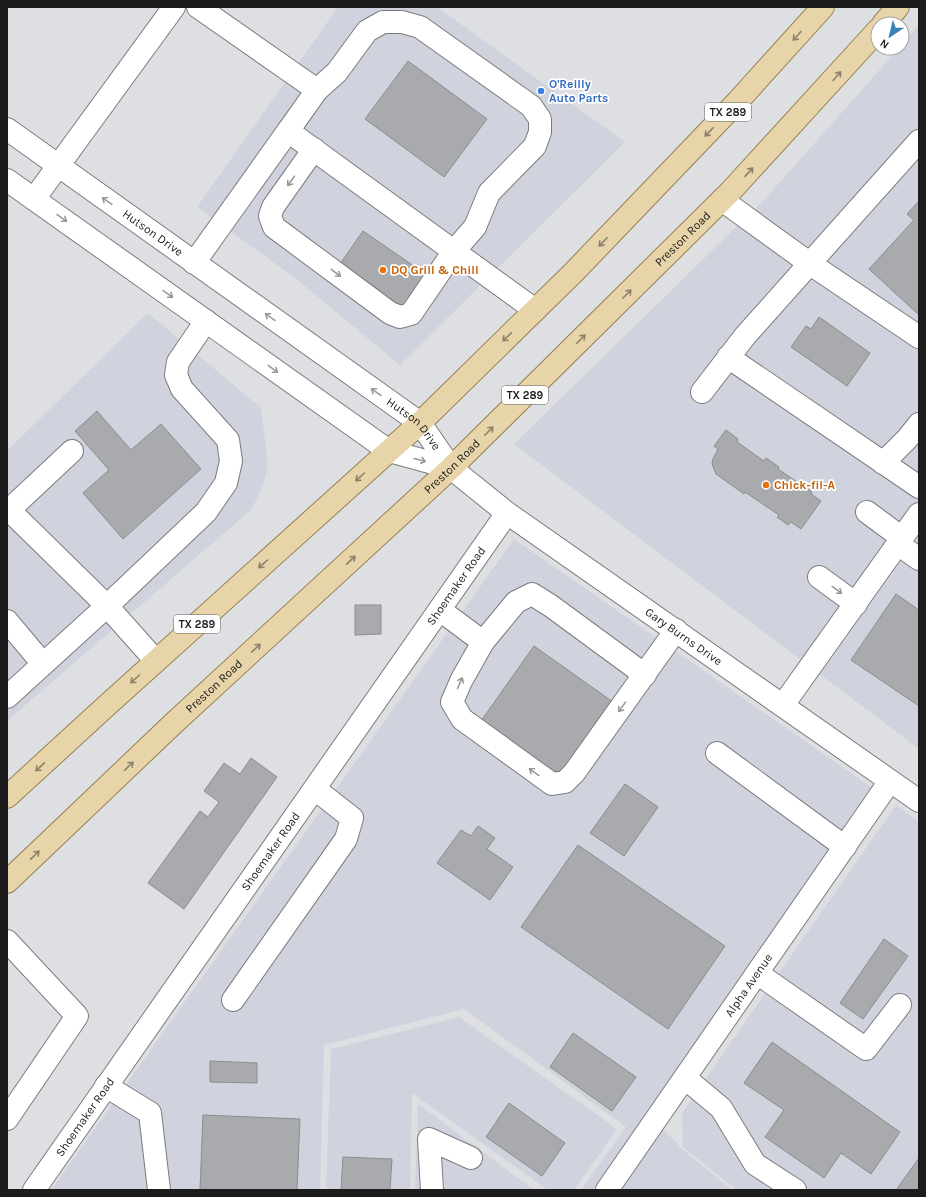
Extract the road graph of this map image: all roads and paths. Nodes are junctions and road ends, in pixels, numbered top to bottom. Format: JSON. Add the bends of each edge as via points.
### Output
{"nodes":[{"id":1,"x":174,"y":7,"type":"edge"},
{"id":2,"x":198,"y":7,"type":"edge"},
{"id":3,"x":823,"y":7,"type":"edge"},
{"id":4,"x":898,"y":7,"type":"edge"},
{"id":5,"x":890,"y":16,"type":"edge"},
{"id":6,"x":870,"y":39,"type":"edge"},
{"id":7,"x":317,"y":90,"type":"junction"},
{"id":8,"x":7,"y":129,"type":"edge"},
{"id":9,"x":288,"y":131,"type":"junction"},
{"id":10,"x":919,"y":141,"type":"edge"},
{"id":11,"x":314,"y":149,"type":"junction"},
{"id":12,"x":58,"y":165,"type":"junction"},
{"id":13,"x":7,"y":180,"type":"edge"},
{"id":14,"x":34,"y":198,"type":"junction"},
{"id":15,"x":722,"y":200,"type":"junction"},
{"id":16,"x":454,"y":251,"type":"junction"},
{"id":17,"x":194,"y":262,"type":"junction"},
{"id":18,"x":809,"y":263,"type":"junction"},
{"id":19,"x":535,"y":310,"type":"junction"},
{"id":20,"x":206,"y":321,"type":"junction"},
{"id":21,"x":919,"y":337,"type":"edge"},
{"id":22,"x":728,"y":357,"type":"junction"},
{"id":23,"x":702,"y":392,"type":"dead end"},
{"id":24,"x":420,"y":422,"type":"junction"},
{"id":25,"x":919,"y":424,"type":"edge"},
{"id":26,"x":72,"y":451,"type":"dead end"},
{"id":27,"x":389,"y":451,"type":"junction"},
{"id":28,"x":883,"y":463,"type":"junction"},
{"id":29,"x":451,"y":468,"type":"junction"},
{"id":30,"x":919,"y":487,"type":"edge"},
{"id":31,"x":867,"y":512,"type":"dead end"},
{"id":32,"x":508,"y":513,"type":"junction"},
{"id":33,"x":919,"y":514,"type":"edge"},
{"id":34,"x":900,"y":541,"type":"junction"},
{"id":35,"x":919,"y":559,"type":"edge"},
{"id":36,"x":819,"y":577,"type":"dead end"},
{"id":37,"x":856,"y":604,"type":"junction"},
{"id":38,"x":107,"y":606,"type":"junction"},
{"id":39,"x":440,"y":610,"type":"junction"},
{"id":40,"x":7,"y":621,"type":"edge"},
{"id":41,"x":676,"y":630,"type":"junction"},
{"id":42,"x":483,"y":642,"type":"junction"},
{"id":43,"x":156,"y":661,"type":"junction"},
{"id":44,"x":43,"y":664,"type":"junction"},
{"id":45,"x":645,"y":675,"type":"junction"},
{"id":46,"x":7,"y":696,"type":"edge"},
{"id":47,"x":783,"y":705,"type":"junction"},
{"id":48,"x":717,"y":753,"type":"dead end"},
{"id":49,"x":890,"y":781,"type":"junction"},
{"id":50,"x":315,"y":788,"type":"junction"},
{"id":51,"x":7,"y":797,"type":"edge"},
{"id":52,"x":919,"y":801,"type":"edge"},
{"id":53,"x":845,"y":847,"type":"junction"},
{"id":54,"x":7,"y":882,"type":"edge"},
{"id":55,"x":7,"y":941,"type":"edge"},
{"id":56,"x":757,"y":974,"type":"junction"},
{"id":57,"x":233,"y":1000,"type":"dead end"},
{"id":58,"x":900,"y":1006,"type":"dead end"},
{"id":59,"x":685,"y":1078,"type":"junction"},
{"id":60,"x":106,"y":1086,"type":"junction"},
{"id":61,"x":7,"y":1119,"type":"edge"},
{"id":62,"x":471,"y":1158,"type":"dead end"},
{"id":63,"x":34,"y":1190,"type":"edge"},
{"id":64,"x":159,"y":1190,"type":"edge"},
{"id":65,"x":432,"y":1190,"type":"edge"},
{"id":66,"x":607,"y":1190,"type":"edge"},
{"id":67,"x":795,"y":1190,"type":"edge"}],
"edges":[{"from":1,"to":12,"type":"street"},
{"from":2,"to":7,"type":"street"},
{"from":3,"to":19,"type":"main road","number":"TX 289","one_way":true,"via":[[722,118]]},
{"from":4,"to":5,"type":"main road"},
{"from":15,"to":6,"type":"main road","name":"Preston Road","number":"TX 289","one_way":true},
{"from":7,"to":9,"type":"street"},
{"from":7,"to":16,"type":"street","via":[[337,72],[367,31],[383,22],[402,22],[420,27],[531,106],[540,119],[540,132],[535,146],[489,193],[475,227]]},
{"from":8,"to":12,"type":"street","name":"Hutson Drive"},
{"from":9,"to":11,"type":"street"},
{"from":9,"to":17,"type":"street"},
{"from":10,"to":18,"type":"street"},
{"from":11,"to":16,"type":"street"},
{"from":11,"to":16,"type":"street","one_way":true,"via":[[273,207],[270,216],[274,227],[390,313],[400,317],[411,314]]},
{"from":12,"to":14,"type":"street"},
{"from":17,"to":12,"type":"street","name":"Hutson Drive","one_way":true},
{"from":13,"to":14,"type":"street","name":"Hutson Drive"},
{"from":14,"to":20,"type":"street","name":"Hutson Drive","one_way":true},
{"from":15,"to":18,"type":"street"},
{"from":29,"to":15,"type":"main road","name":"Preston Road","number":"TX 289","one_way":true},
{"from":16,"to":19,"type":"street"},
{"from":24,"to":17,"type":"street","name":"Hutson Drive","one_way":true},
{"from":18,"to":21,"type":"street"},
{"from":18,"to":22,"type":"street"},
{"from":19,"to":24,"type":"main road","number":"TX 289","one_way":true},
{"from":20,"to":27,"type":"street","name":"Hutson Drive","one_way":true},
{"from":20,"to":38,"type":"street","via":[[178,362],[176,375],[182,389],[228,440],[232,461],[226,483],[206,512]]},
{"from":22,"to":23,"type":"street"},
{"from":22,"to":28,"type":"street"},
{"from":24,"to":27,"type":"main road","number":"TX 289"},
{"from":24,"to":29,"type":"street","name":"Hutson Drive"},
{"from":25,"to":28,"type":"street"},
{"from":26,"to":38,"type":"street","via":[[8,510]]},
{"from":27,"to":29,"type":"street","name":"Hutson Drive","one_way":true},
{"from":27,"to":43,"type":"main road","number":"TX 289","one_way":true},
{"from":28,"to":30,"type":"street"},
{"from":29,"to":32,"type":"street","name":"Gary Burns Drive"},
{"from":54,"to":29,"type":"main road","name":"Preston Road","number":"TX 289","one_way":true},
{"from":31,"to":34,"type":"street"},
{"from":32,"to":39,"type":"street","name":"Shoemaker Road"},
{"from":32,"to":41,"type":"street","name":"Gary Burns Drive"},
{"from":33,"to":34,"type":"street"},
{"from":34,"to":35,"type":"street"},
{"from":34,"to":37,"type":"street"},
{"from":36,"to":37,"type":"street","one_way":true},
{"from":37,"to":47,"type":"street"},
{"from":38,"to":43,"type":"street"},
{"from":38,"to":44,"type":"street"},
{"from":39,"to":42,"type":"street"},
{"from":39,"to":50,"type":"street","name":"Shoemaker Road"},
{"from":40,"to":44,"type":"street"},
{"from":41,"to":45,"type":"street"},
{"from":41,"to":47,"type":"street","name":"Gary Burns Drive"},
{"from":42,"to":45,"type":"street","via":[[516,602],[532,594]]},
{"from":45,"to":42,"type":"street","one_way":true,"via":[[574,773],[565,782],[552,784],[462,719],[452,702],[461,680]]},
{"from":43,"to":51,"type":"main road","number":"TX 289","one_way":true},
{"from":44,"to":46,"type":"street"},
{"from":47,"to":49,"type":"street","name":"Gary Burns Drive"},
{"from":48,"to":53,"type":"street"},
{"from":49,"to":52,"type":"street","name":"Gary Burns Drive"},
{"from":49,"to":53,"type":"street","name":"Alpha Avenue"},
{"from":50,"to":57,"type":"street","via":[[352,818],[346,839]]},
{"from":50,"to":60,"type":"street","name":"Shoemaker Road"},
{"from":53,"to":56,"type":"street","name":"Alpha Avenue"},
{"from":55,"to":61,"type":"street","via":[[77,1016]]},
{"from":56,"to":58,"type":"street","via":[[866,1050]]},
{"from":56,"to":59,"type":"street","name":"Alpha Avenue"},
{"from":59,"to":66,"type":"street","name":"Alpha Avenue"},
{"from":59,"to":67,"type":"street","via":[[721,1108],[755,1164]]},
{"from":60,"to":63,"type":"street","name":"Shoemaker Road"},
{"from":60,"to":64,"type":"street","via":[[150,1113]]},
{"from":62,"to":65,"type":"street","via":[[429,1139]]}]}
